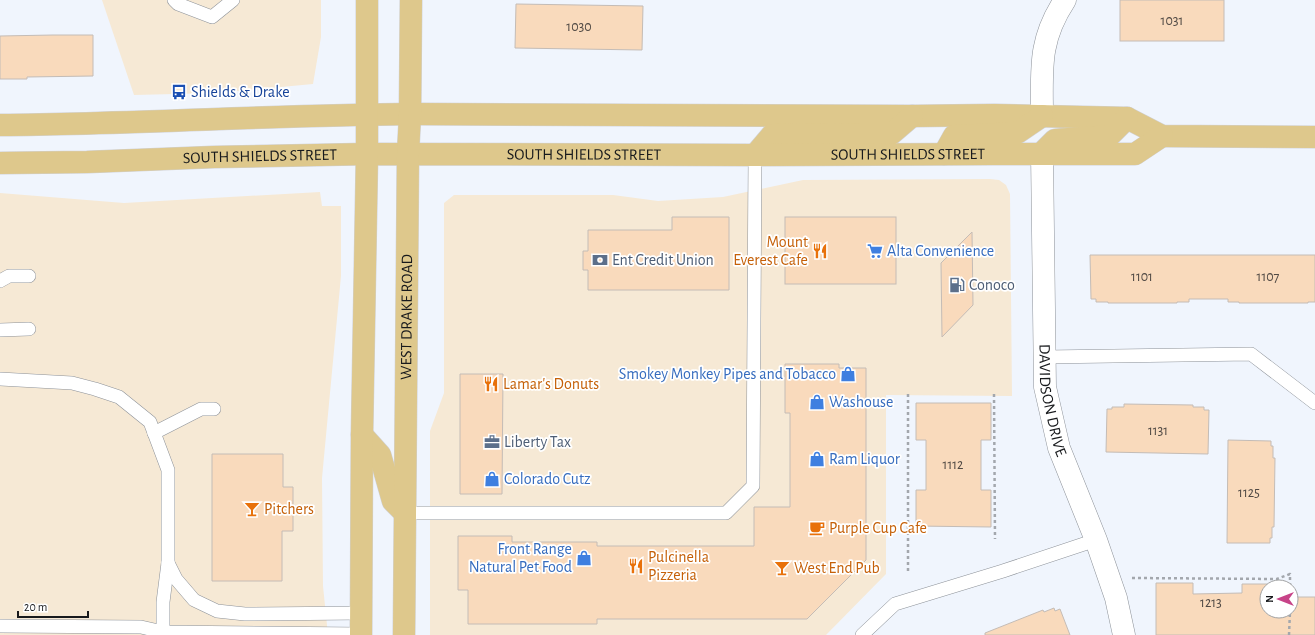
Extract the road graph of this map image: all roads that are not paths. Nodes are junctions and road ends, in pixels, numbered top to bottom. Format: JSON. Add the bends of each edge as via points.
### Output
{"nodes":[{"id":1,"x":174,"y":0,"type":"edge"},
{"id":2,"x":233,"y":0,"type":"edge"},
{"id":3,"x":367,"y":0,"type":"edge"},
{"id":4,"x":411,"y":0,"type":"edge"},
{"id":5,"x":1065,"y":0,"type":"edge"},
{"id":6,"x":367,"y":114,"type":"junction"},
{"id":7,"x":410,"y":114,"type":"junction"},
{"id":8,"x":912,"y":116,"type":"junction"},
{"id":9,"x":1042,"y":116,"type":"junction"},
{"id":10,"x":1126,"y":118,"type":"junction"},
{"id":11,"x":69,"y":124,"type":"junction"},
{"id":12,"x":0,"y":125,"type":"edge"},
{"id":13,"x":1162,"y":136,"type":"junction"},
{"id":14,"x":1315,"y":137,"type":"edge"},
{"id":15,"x":0,"y":139,"type":"edge"},
{"id":16,"x":367,"y":154,"type":"junction"},
{"id":17,"x":408,"y":154,"type":"junction"},
{"id":18,"x":944,"y":154,"type":"junction"},
{"id":19,"x":1042,"y":154,"type":"junction"},
{"id":20,"x":755,"y":155,"type":"junction"},
{"id":21,"x":0,"y":163,"type":"edge"},
{"id":22,"x":29,"y":276,"type":"dead end"},
{"id":23,"x":0,"y":281,"type":"edge"},
{"id":24,"x":29,"y":329,"type":"dead end"},
{"id":25,"x":0,"y":330,"type":"edge"},
{"id":26,"x":1045,"y":357,"type":"junction"},
{"id":27,"x":0,"y":379,"type":"edge"},
{"id":28,"x":1315,"y":403,"type":"edge"},
{"id":29,"x":214,"y":409,"type":"dead end"},
{"id":30,"x":154,"y":433,"type":"junction"},
{"id":31,"x":362,"y":435,"type":"junction"},
{"id":32,"x":405,"y":512,"type":"junction"},
{"id":33,"x":1096,"y":540,"type":"junction"},
{"id":34,"x":168,"y":564,"type":"junction"},
{"id":35,"x":0,"y":626,"type":"edge"},
{"id":36,"x":366,"y":629,"type":"edge"},
{"id":37,"x":163,"y":634,"type":"edge"},
{"id":38,"x":404,"y":635,"type":"edge"},
{"id":39,"x":862,"y":635,"type":"edge"},
{"id":40,"x":1124,"y":635,"type":"edge"}],
"edges":[{"from":1,"to":2,"type":"lane","via":[[178,4],[212,17]]},
{"from":3,"to":6,"type":"main road"},
{"from":4,"to":7,"type":"main road","name":"WEST DRAKE ROAD"},
{"from":5,"to":9,"type":"street","via":[[1046,36],[1042,60]]},
{"from":6,"to":7,"type":"main road"},
{"from":6,"to":11,"type":"main road"},
{"from":6,"to":16,"type":"main road"},
{"from":7,"to":8,"type":"main road"},
{"from":7,"to":17,"type":"main road","name":"WEST DRAKE ROAD"},
{"from":8,"to":9,"type":"main road"},
{"from":8,"to":20,"type":"main road","via":[[891,134],[772,135]]},
{"from":9,"to":10,"type":"main road"},
{"from":9,"to":18,"type":"main road","via":[[1017,133],[954,136]]},
{"from":10,"to":13,"type":"main road"},
{"from":10,"to":19,"type":"main road","via":[[1109,136],[1055,140]]},
{"from":11,"to":12,"type":"main road"},
{"from":11,"to":15,"type":"main road","via":[[50,137]]},
{"from":13,"to":14,"type":"main road"},
{"from":13,"to":19,"type":"main road","name":"SOUTH SHIELDS STREET","via":[[1135,154]]},
{"from":16,"to":17,"type":"main road","name":"SOUTH SHIELDS STREET"},
{"from":16,"to":21,"type":"main road","name":"SOUTH SHIELDS STREET"},
{"from":16,"to":31,"type":"main road"},
{"from":17,"to":20,"type":"main road","name":"SOUTH SHIELDS STREET"},
{"from":17,"to":32,"type":"main road","name":"WEST DRAKE ROAD"},
{"from":18,"to":19,"type":"main road","name":"SOUTH SHIELDS STREET"},
{"from":18,"to":20,"type":"main road","name":"SOUTH SHIELDS STREET"},
{"from":19,"to":26,"type":"street","name":"DAVIDSON DRIVE"},
{"from":20,"to":32,"type":"lane","via":[[753,486],[726,513]]},
{"from":22,"to":23,"type":"lane","via":[[8,276]]},
{"from":24,"to":25,"type":"lane"},
{"from":26,"to":28,"type":"lane","via":[[1251,354]]},
{"from":26,"to":33,"type":"street","name":"DAVIDSON DRIVE","via":[[1046,387],[1059,448]]},
{"from":27,"to":30,"type":"lane","via":[[72,383],[119,397],[150,422]]},
{"from":29,"to":30,"type":"lane","via":[[201,409]]},
{"from":30,"to":34,"type":"lane","via":[[168,470]]},
{"from":31,"to":32,"type":"main road","via":[[380,455],[393,501]]},
{"from":31,"to":36,"type":"main road"},
{"from":32,"to":38,"type":"main road","name":"WEST DRAKE ROAD"},
{"from":33,"to":39,"type":"lane","via":[[895,604]]},
{"from":33,"to":40,"type":"street","name":"DAVIDSON DRIVE","via":[[1116,598]]},
{"from":34,"to":36,"type":"lane","via":[[176,579],[194,600],[217,612]]},
{"from":34,"to":37,"type":"lane","via":[[163,602]]},
{"from":35,"to":37,"type":"lane","via":[[141,627]]},
{"from":36,"to":37,"type":"lane"}]}
